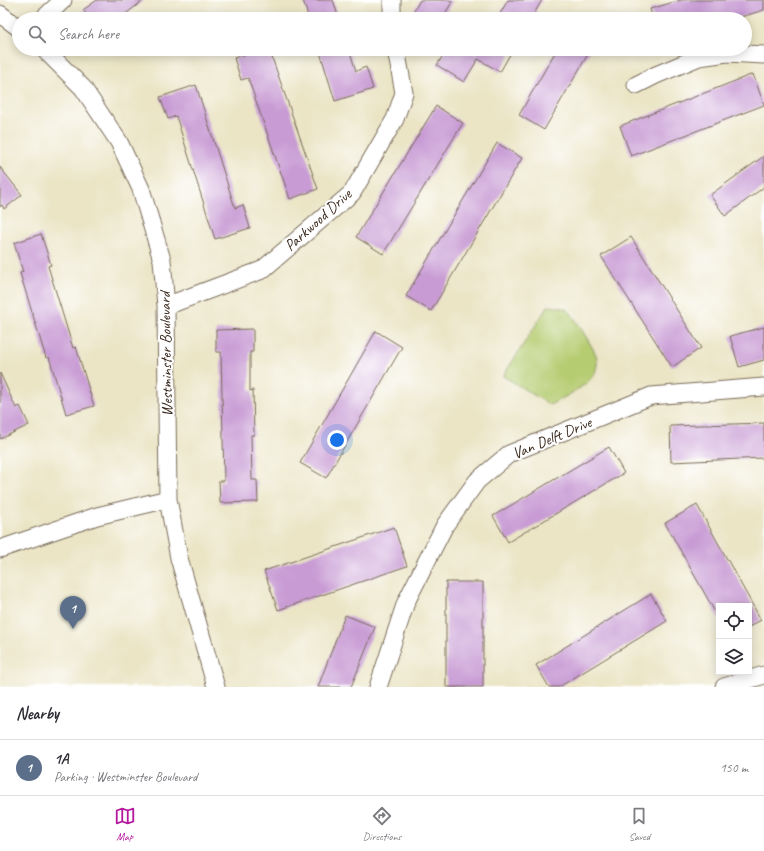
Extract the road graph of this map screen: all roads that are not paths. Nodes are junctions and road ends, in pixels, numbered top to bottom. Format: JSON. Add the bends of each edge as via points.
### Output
{"nodes":[{"id":1,"x":63,"y":0,"type":"edge"},
{"id":2,"x":392,"y":0,"type":"edge"},
{"id":3,"x":50,"y":12,"type":"edge"},
{"id":4,"x":392,"y":12,"type":"edge"},
{"id":5,"x":0,"y":14,"type":"edge"},
{"id":6,"x":12,"y":23,"type":"edge"},
{"id":7,"x":752,"y":54,"type":"edge"},
{"id":8,"x":764,"y":55,"type":"edge"},
{"id":9,"x":51,"y":56,"type":"edge"},
{"id":10,"x":397,"y":56,"type":"edge"},
{"id":11,"x":706,"y":56,"type":"edge"},
{"id":12,"x":636,"y":85,"type":"dead end"},
{"id":13,"x":166,"y":306,"type":"junction"},
{"id":14,"x":764,"y":387,"type":"edge"},
{"id":15,"x":168,"y":499,"type":"junction"},
{"id":16,"x":0,"y":549,"type":"edge"},
{"id":17,"x":764,"y":675,"type":"edge"},
{"id":18,"x":216,"y":687,"type":"edge"},
{"id":19,"x":378,"y":687,"type":"edge"},
{"id":20,"x":724,"y":687,"type":"edge"}],
"edges":[{"from":1,"to":3,"type":"street"},
{"from":2,"to":4,"type":"street"},
{"from":5,"to":6,"type":"street"},
{"from":7,"to":8,"type":"street"},
{"from":9,"to":13,"type":"street","name":"Westminster Boulevard","via":[[83,88],[120,142],[141,189],[162,260]]},
{"from":10,"to":13,"type":"street","name":"Parkwood Drive","via":[[404,93],[395,118],[352,193],[262,270]]},
{"from":11,"to":12,"type":"street"},
{"from":13,"to":15,"type":"street","name":"Westminster Boulevard"},
{"from":14,"to":19,"type":"street","name":"Van Delft Drive","via":[[651,396],[509,454],[477,481],[445,525],[406,602]]},
{"from":15,"to":16,"type":"street","via":[[97,516]]},
{"from":15,"to":18,"type":"street","name":"Westminster Boulevard","via":[[179,558]]},
{"from":17,"to":20,"type":"street"}]}
